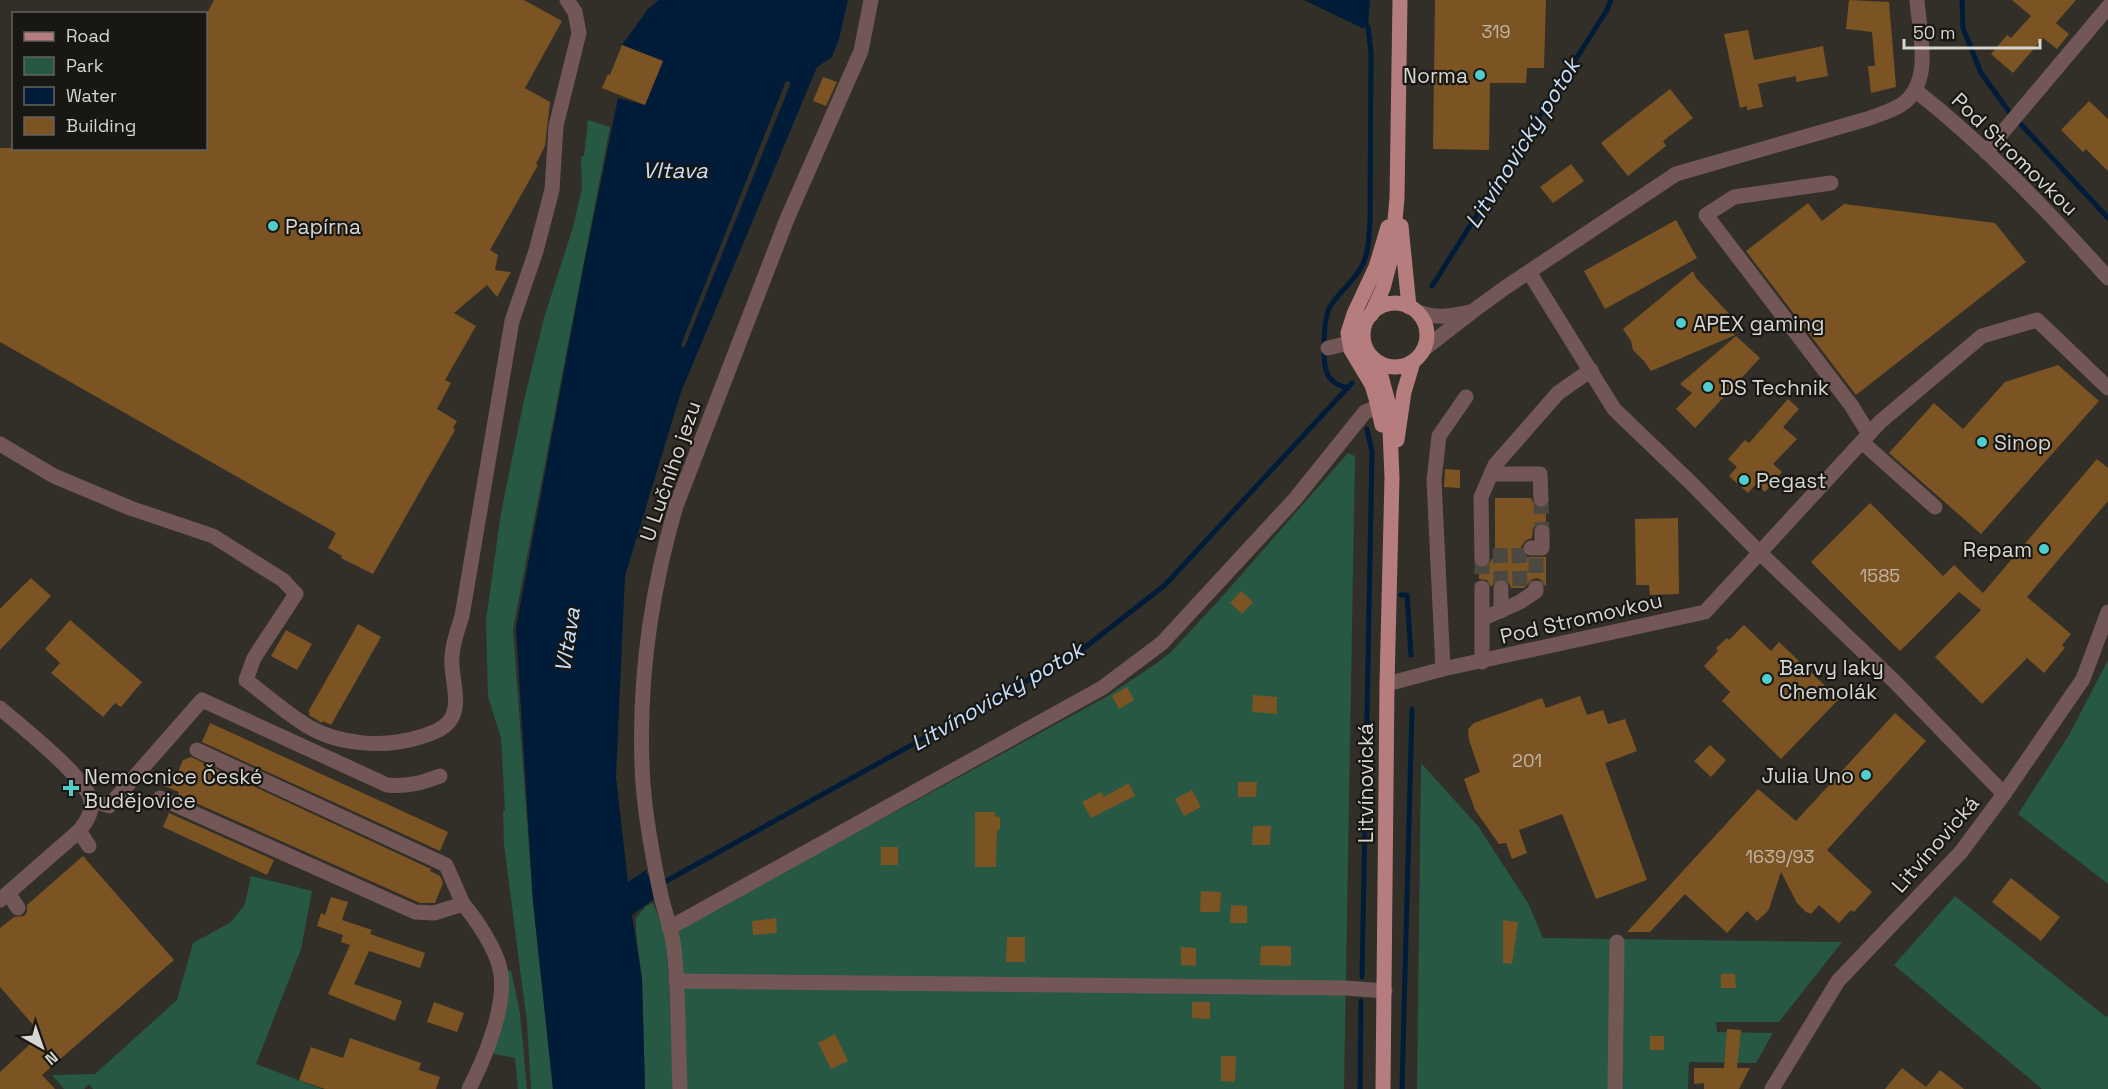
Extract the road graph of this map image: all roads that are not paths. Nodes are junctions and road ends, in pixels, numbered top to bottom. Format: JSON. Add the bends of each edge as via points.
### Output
{"nodes":[{"id":1,"x":567,"y":0,"type":"edge"},
{"id":2,"x":871,"y":0,"type":"edge"},
{"id":3,"x":1400,"y":0,"type":"edge"},
{"id":4,"x":1917,"y":0,"type":"edge"},
{"id":5,"x":2108,"y":7,"type":"edge"},
{"id":6,"x":1915,"y":90,"type":"junction"},
{"id":7,"x":1986,"y":152,"type":"junction"},
{"id":8,"x":1831,"y":183,"type":"dead end"},
{"id":9,"x":1397,"y":198,"type":"junction"},
{"id":10,"x":1529,"y":272,"type":"junction"},
{"id":11,"x":2108,"y":278,"type":"edge"},
{"id":12,"x":1413,"y":309,"type":"junction"},
{"id":13,"x":1473,"y":311,"type":"junction"},
{"id":14,"x":1371,"y":315,"type":"junction"},
{"id":15,"x":1349,"y":343,"type":"junction"},
{"id":16,"x":1328,"y":348,"type":"dead end"},
{"id":17,"x":1424,"y":350,"type":"junction"},
{"id":18,"x":1371,"y":357,"type":"junction"},
{"id":19,"x":1413,"y":362,"type":"junction"},
{"id":20,"x":1591,"y":370,"type":"junction"},
{"id":21,"x":2108,"y":388,"type":"edge"},
{"id":22,"x":1466,"y":396,"type":"dead end"},
{"id":23,"x":1378,"y":407,"type":"junction"},
{"id":24,"x":1866,"y":438,"type":"junction"},
{"id":25,"x":0,"y":444,"type":"edge"},
{"id":26,"x":1491,"y":474,"type":"junction"},
{"id":27,"x":1392,"y":478,"type":"junction"},
{"id":28,"x":1541,"y":498,"type":"tunnel mouth"},
{"id":29,"x":1935,"y":507,"type":"dead end"},
{"id":30,"x":1542,"y":532,"type":"tunnel mouth"},
{"id":31,"x":1534,"y":551,"type":"tunnel mouth"},
{"id":32,"x":1486,"y":552,"type":"tunnel mouth"},
{"id":33,"x":1760,"y":553,"type":"junction"},
{"id":34,"x":1482,"y":588,"type":"tunnel mouth"},
{"id":35,"x":1501,"y":588,"type":"tunnel mouth"},
{"id":36,"x":1536,"y":588,"type":"dead end"},
{"id":37,"x":1501,"y":610,"type":"junction"},
{"id":38,"x":2108,"y":612,"type":"edge"},
{"id":39,"x":1482,"y":619,"type":"junction"},
{"id":40,"x":1482,"y":662,"type":"junction"},
{"id":41,"x":1443,"y":669,"type":"junction"},
{"id":42,"x":1387,"y":684,"type":"junction"},
{"id":43,"x":0,"y":708,"type":"edge"},
{"id":44,"x":197,"y":750,"type":"dead end"},
{"id":45,"x":440,"y":776,"type":"dead end"},
{"id":46,"x":2004,"y":794,"type":"junction"},
{"id":47,"x":160,"y":798,"type":"dead end"},
{"id":48,"x":91,"y":800,"type":"junction"},
{"id":49,"x":79,"y":831,"type":"junction"},
{"id":50,"x":89,"y":846,"type":"dead end"},
{"id":51,"x":4,"y":896,"type":"edge"},
{"id":52,"x":464,"y":904,"type":"junction"},
{"id":53,"x":18,"y":908,"type":"dead end"},
{"id":54,"x":669,"y":928,"type":"junction"},
{"id":55,"x":1617,"y":942,"type":"dead end"},
{"id":56,"x":676,"y":981,"type":"junction"},
{"id":57,"x":1384,"y":991,"type":"junction"},
{"id":58,"x":469,"y":1089,"type":"edge"},
{"id":59,"x":680,"y":1089,"type":"edge"},
{"id":60,"x":1383,"y":1089,"type":"edge"},
{"id":61,"x":1615,"y":1089,"type":"edge"},
{"id":62,"x":1772,"y":1089,"type":"edge"}],
"edges":[{"from":1,"to":25,"type":"street","via":[[575,12],[579,33],[556,126],[552,190],[512,321],[452,656],[455,706],[453,717],[445,726],[414,739],[384,743],[345,741],[310,728],[246,680],[254,658],[296,594],[283,580],[213,536],[130,508],[54,476]]},
{"from":2,"to":54,"type":"street","name":"U Lučního jezu","via":[[861,51],[787,219],[664,544],[650,622],[642,701],[643,785],[652,857]]},
{"from":3,"to":9,"type":"main road"},
{"from":4,"to":6,"type":"street","via":[[1922,65]]},
{"from":5,"to":7,"type":"street"},
{"from":6,"to":7,"type":"street","name":"Pod Stromovkou"},
{"from":6,"to":10,"type":"street","via":[[1895,109],[1867,119],[1676,174]]},
{"from":7,"to":11,"type":"street","name":"Pod Stromovkou","via":[[2046,209]]},
{"from":8,"to":24,"type":"street","via":[[1734,198],[1706,215],[1851,405]]},
{"from":9,"to":12,"type":"main road"},
{"from":9,"to":14,"type":"main road","via":[[1392,254]]},
{"from":9,"to":15,"type":"main road","via":[[1376,267],[1350,323]]},
{"from":10,"to":13,"type":"street"},
{"from":10,"to":20,"type":"street"},
{"from":12,"to":13,"type":"street","via":[[1440,317]]},
{"from":12,"to":14,"type":"main road","via":[[1393,303]]},
{"from":12,"to":17,"type":"main road","via":[[1426,325]]},
{"from":13,"to":17,"type":"street"},
{"from":14,"to":18,"type":"main road","via":[[1364,331]]},
{"from":15,"to":16,"type":"street"},
{"from":15,"to":23,"type":"main road","via":[[1372,386]]},
{"from":17,"to":19,"type":"main road"},
{"from":18,"to":19,"type":"main road","via":[[1395,368]]},
{"from":18,"to":27,"type":"main road","name":"Litvínovická","via":[[1389,406]]},
{"from":19,"to":27,"type":"main road","name":"Litvínovická","via":[[1404,392]]},
{"from":20,"to":26,"type":"street","via":[[1558,393]]},
{"from":20,"to":33,"type":"street","via":[[1614,409]]},
{"from":21,"to":24,"type":"street","name":"Pod Stromovkou","via":[[2037,320],[1982,336]]},
{"from":22,"to":41,"type":"street","via":[[1439,436],[1434,480]]},
{"from":23,"to":27,"type":"main road"},
{"from":23,"to":54,"type":"street","via":[[1365,412],[1295,499],[1162,643],[1102,688]]},
{"from":24,"to":29,"type":"street"},
{"from":24,"to":33,"type":"street","name":"Pod Stromovkou"},
{"from":26,"to":28,"type":"street","via":[[1540,474]]},
{"from":26,"to":32,"type":"street","via":[[1481,497]]},
{"from":27,"to":42,"type":"main road","name":"Litvínovická"},
{"from":30,"to":31,"type":"street","via":[[1542,548]]},
{"from":33,"to":40,"type":"street","name":"Pod Stromovkou","via":[[1705,612]]},
{"from":33,"to":46,"type":"street","via":[[1895,682]]},
{"from":34,"to":39,"type":"street"},
{"from":35,"to":37,"type":"street"},
{"from":36,"to":37,"type":"street"},
{"from":37,"to":39,"type":"street"},
{"from":38,"to":46,"type":"street","name":"Litvínovická","via":[[2084,679]]},
{"from":39,"to":40,"type":"street"},
{"from":40,"to":41,"type":"street","name":"Pod Stromovkou"},
{"from":41,"to":42,"type":"street","name":"Pod Stromovkou"},
{"from":42,"to":57,"type":"main road","name":"Litvínovická"},
{"from":43,"to":48,"type":"street","via":[[59,759]]},
{"from":44,"to":52,"type":"street","via":[[446,865]]},
{"from":45,"to":48,"type":"street","via":[[419,784],[387,785],[202,700],[109,806]]},
{"from":46,"to":62,"type":"street","name":"Litvínovická","via":[[1961,852],[1838,981]]},
{"from":47,"to":52,"type":"street","via":[[415,912],[434,913]]},
{"from":48,"to":49,"type":"street","via":[[89,818]]},
{"from":49,"to":50,"type":"street"},
{"from":49,"to":51,"type":"street"},
{"from":51,"to":53,"type":"street"},
{"from":52,"to":58,"type":"street","via":[[479,923],[500,968],[501,1001]]},
{"from":54,"to":56,"type":"street","name":"U Lučního jezu"},
{"from":55,"to":61,"type":"street"},
{"from":56,"to":57,"type":"street"},
{"from":56,"to":59,"type":"street","name":"U Lučního jezu"},
{"from":57,"to":60,"type":"main road","name":"Litvínovická"}]}
